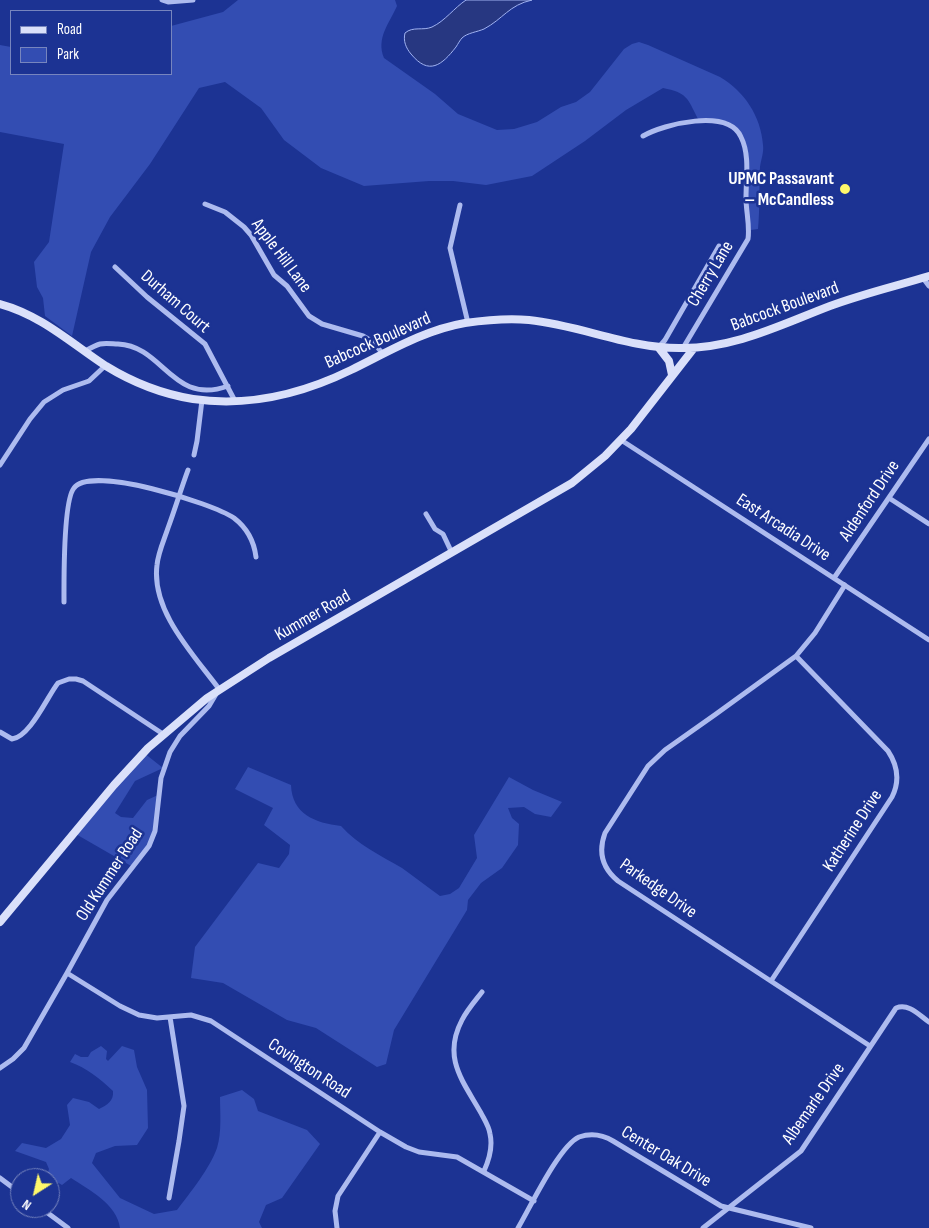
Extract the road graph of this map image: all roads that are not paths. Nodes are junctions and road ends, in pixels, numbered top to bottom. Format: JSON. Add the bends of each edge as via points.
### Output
{"nodes":[{"id":1,"x":162,"y":0,"type":"edge"},
{"id":2,"x":193,"y":0,"type":"edge"},
{"id":3,"x":643,"y":136,"type":"dead end"},
{"id":4,"x":205,"y":204,"type":"dead end"},
{"id":5,"x":460,"y":205,"type":"dead end"},
{"id":6,"x":719,"y":246,"type":"dead end"},
{"id":7,"x":115,"y":267,"type":"dead end"},
{"id":8,"x":926,"y":276,"type":"edge"},
{"id":9,"x":929,"y":286,"type":"edge"},
{"id":10,"x":0,"y":304,"type":"edge"},
{"id":11,"x":468,"y":323,"type":"junction"},
{"id":12,"x":659,"y":348,"type":"junction"},
{"id":13,"x":682,"y":348,"type":"junction"},
{"id":14,"x":694,"y":348,"type":"junction"},
{"id":15,"x":85,"y":351,"type":"junction"},
{"id":16,"x":383,"y":354,"type":"junction"},
{"id":17,"x":106,"y":366,"type":"junction"},
{"id":18,"x":672,"y":376,"type":"junction"},
{"id":19,"x":228,"y":386,"type":"junction"},
{"id":20,"x":202,"y":400,"type":"junction"},
{"id":21,"x":235,"y":401,"type":"junction"},
{"id":22,"x":929,"y":439,"type":"edge"},
{"id":23,"x":621,"y":440,"type":"junction"},
{"id":24,"x":194,"y":455,"type":"dead end"},
{"id":25,"x":0,"y":465,"type":"edge"},
{"id":26,"x":188,"y":470,"type":"dead end"},
{"id":27,"x":179,"y":496,"type":"junction"},
{"id":28,"x":889,"y":498,"type":"junction"},
{"id":29,"x":426,"y":514,"type":"dead end"},
{"id":30,"x":929,"y":524,"type":"edge"},
{"id":31,"x":452,"y":553,"type":"junction"},
{"id":32,"x":256,"y":556,"type":"dead end"},
{"id":33,"x":834,"y":578,"type":"junction"},
{"id":34,"x":845,"y":585,"type":"junction"},
{"id":35,"x":64,"y":602,"type":"dead end"},
{"id":36,"x":929,"y":640,"type":"edge"},
{"id":37,"x":796,"y":656,"type":"junction"},
{"id":38,"x":220,"y":690,"type":"junction"},
{"id":39,"x":0,"y":732,"type":"edge"},
{"id":40,"x":163,"y":734,"type":"junction"},
{"id":41,"x":0,"y":922,"type":"edge"},
{"id":42,"x":67,"y":973,"type":"junction"},
{"id":43,"x":771,"y":981,"type":"junction"},
{"id":44,"x":482,"y":992,"type":"dead end"},
{"id":45,"x":170,"y":1017,"type":"junction"},
{"id":46,"x":929,"y":1022,"type":"edge"},
{"id":47,"x":870,"y":1046,"type":"junction"},
{"id":48,"x":0,"y":1068,"type":"edge"},
{"id":49,"x":380,"y":1132,"type":"junction"},
{"id":50,"x":484,"y":1171,"type":"junction"},
{"id":51,"x":168,"y":1198,"type":"dead end"},
{"id":52,"x":534,"y":1201,"type":"junction"},
{"id":53,"x":728,"y":1209,"type":"junction"},
{"id":54,"x":54,"y":1218,"type":"edge"},
{"id":55,"x":68,"y":1228,"type":"edge"},
{"id":56,"x":337,"y":1228,"type":"edge"},
{"id":57,"x":518,"y":1228,"type":"edge"},
{"id":58,"x":703,"y":1228,"type":"edge"},
{"id":59,"x":811,"y":1228,"type":"edge"}],
"edges":[{"from":1,"to":2,"type":"street"},
{"from":3,"to":13,"type":"street","name":"Cherry Lane","via":[[688,122],[716,121],[736,129],[744,145],[748,239]]},
{"from":4,"to":16,"type":"street","name":"Apple Hill Lane","via":[[225,212],[244,227],[274,275],[287,286],[309,316],[322,324],[363,336]]},
{"from":5,"to":11,"type":"street","via":[[450,248]]},
{"from":6,"to":12,"type":"street"},
{"from":7,"to":19,"type":"street","name":"Durham Court","via":[[205,344]]},
{"from":8,"to":9,"type":"street"},
{"from":8,"to":14,"type":"main road","name":"Babcock Boulevard","via":[[831,306],[747,339]]},
{"from":10,"to":15,"type":"main road","name":"Babcock Boulevard","via":[[39,319]]},
{"from":11,"to":12,"type":"main road","name":"Babcock Boulevard","via":[[530,320]]},
{"from":11,"to":16,"type":"main road","name":"Babcock Boulevard","via":[[433,331]]},
{"from":12,"to":13,"type":"main road","name":"Babcock Boulevard"},
{"from":12,"to":18,"type":"main road","via":[[669,360]]},
{"from":13,"to":14,"type":"main road","name":"Babcock Boulevard"},
{"from":14,"to":18,"type":"main road","name":"Kummer Road"},
{"from":15,"to":17,"type":"main road","name":"Babcock Boulevard"},
{"from":15,"to":19,"type":"street","via":[[107,342],[134,346],[191,388],[218,390]]},
{"from":16,"to":21,"type":"main road","name":"Babcock Boulevard","via":[[311,387],[276,396]]},
{"from":17,"to":20,"type":"main road","name":"Babcock Boulevard","via":[[147,386]]},
{"from":17,"to":25,"type":"street","via":[[89,381],[63,390],[44,402]]},
{"from":18,"to":23,"type":"main road","name":"Kummer Road"},
{"from":19,"to":21,"type":"street","name":"Durham Court"},
{"from":20,"to":21,"type":"main road","name":"Babcock Boulevard"},
{"from":20,"to":24,"type":"street"},
{"from":22,"to":28,"type":"street","name":"Aldenford Drive"},
{"from":23,"to":31,"type":"main road","name":"Kummer Road","via":[[572,483]]},
{"from":23,"to":33,"type":"street","name":"East Arcadia Drive"},
{"from":26,"to":27,"type":"street"},
{"from":27,"to":32,"type":"street","via":[[235,519],[252,540]]},
{"from":27,"to":35,"type":"street","via":[[139,485],[78,483],[68,503]]},
{"from":27,"to":38,"type":"street","via":[[157,563],[159,597],[170,621]]},
{"from":28,"to":30,"type":"street"},
{"from":28,"to":33,"type":"street","name":"Aldenford Drive"},
{"from":29,"to":31,"type":"street"},
{"from":31,"to":38,"type":"main road","name":"Kummer Road","via":[[269,658]]},
{"from":33,"to":34,"type":"street","name":"East Arcadia Drive"},
{"from":34,"to":36,"type":"street","name":"East Arcadia Drive"},
{"from":34,"to":37,"type":"street","name":"Parkedge Drive","via":[[815,633]]},
{"from":37,"to":43,"type":"street","name":"Katherine Drive","via":[[888,751],[897,777],[892,797]]},
{"from":37,"to":43,"type":"street","name":"Parkedge Drive","via":[[657,757],[608,826],[602,842],[603,862],[614,878]]},
{"from":38,"to":40,"type":"main road","name":"Kummer Road"},
{"from":38,"to":42,"type":"street","name":"Old Kummer Road","via":[[174,743],[163,768],[152,840],[107,900]]},
{"from":39,"to":40,"type":"street","via":[[12,739],[20,736],[58,683],[76,678]]},
{"from":40,"to":41,"type":"main road","name":"Kummer Road","via":[[124,774]]},
{"from":42,"to":45,"type":"street","name":"Covington Road","via":[[134,1013],[151,1018]]},
{"from":42,"to":48,"type":"street","name":"Old Kummer Road","via":[[24,1048]]},
{"from":43,"to":47,"type":"street","name":"Parkedge Drive"},
{"from":44,"to":50,"type":"street","via":[[461,1021],[454,1054],[459,1076],[490,1134],[490,1155]]},
{"from":45,"to":49,"type":"street","name":"Covington Road","via":[[191,1015],[211,1021]]},
{"from":45,"to":51,"type":"street","via":[[184,1106]]},
{"from":46,"to":47,"type":"street","name":"Albemarle Drive","via":[[904,1006],[896,1008]]},
{"from":47,"to":53,"type":"street","name":"Albemarle Drive","via":[[801,1151]]},
{"from":49,"to":50,"type":"street","name":"Covington Road","via":[[412,1150],[457,1157]]},
{"from":49,"to":56,"type":"street","via":[[338,1196],[335,1211]]},
{"from":50,"to":52,"type":"street","name":"Covington Road"},
{"from":52,"to":53,"type":"street","name":"Center Oak Drive","via":[[567,1146],[580,1137],[593,1134],[607,1137]]},
{"from":52,"to":57,"type":"street","name":"Center Oak Drive"},
{"from":53,"to":58,"type":"street"},
{"from":53,"to":59,"type":"street","name":"Center Oak Drive"},
{"from":54,"to":55,"type":"street"}]}
